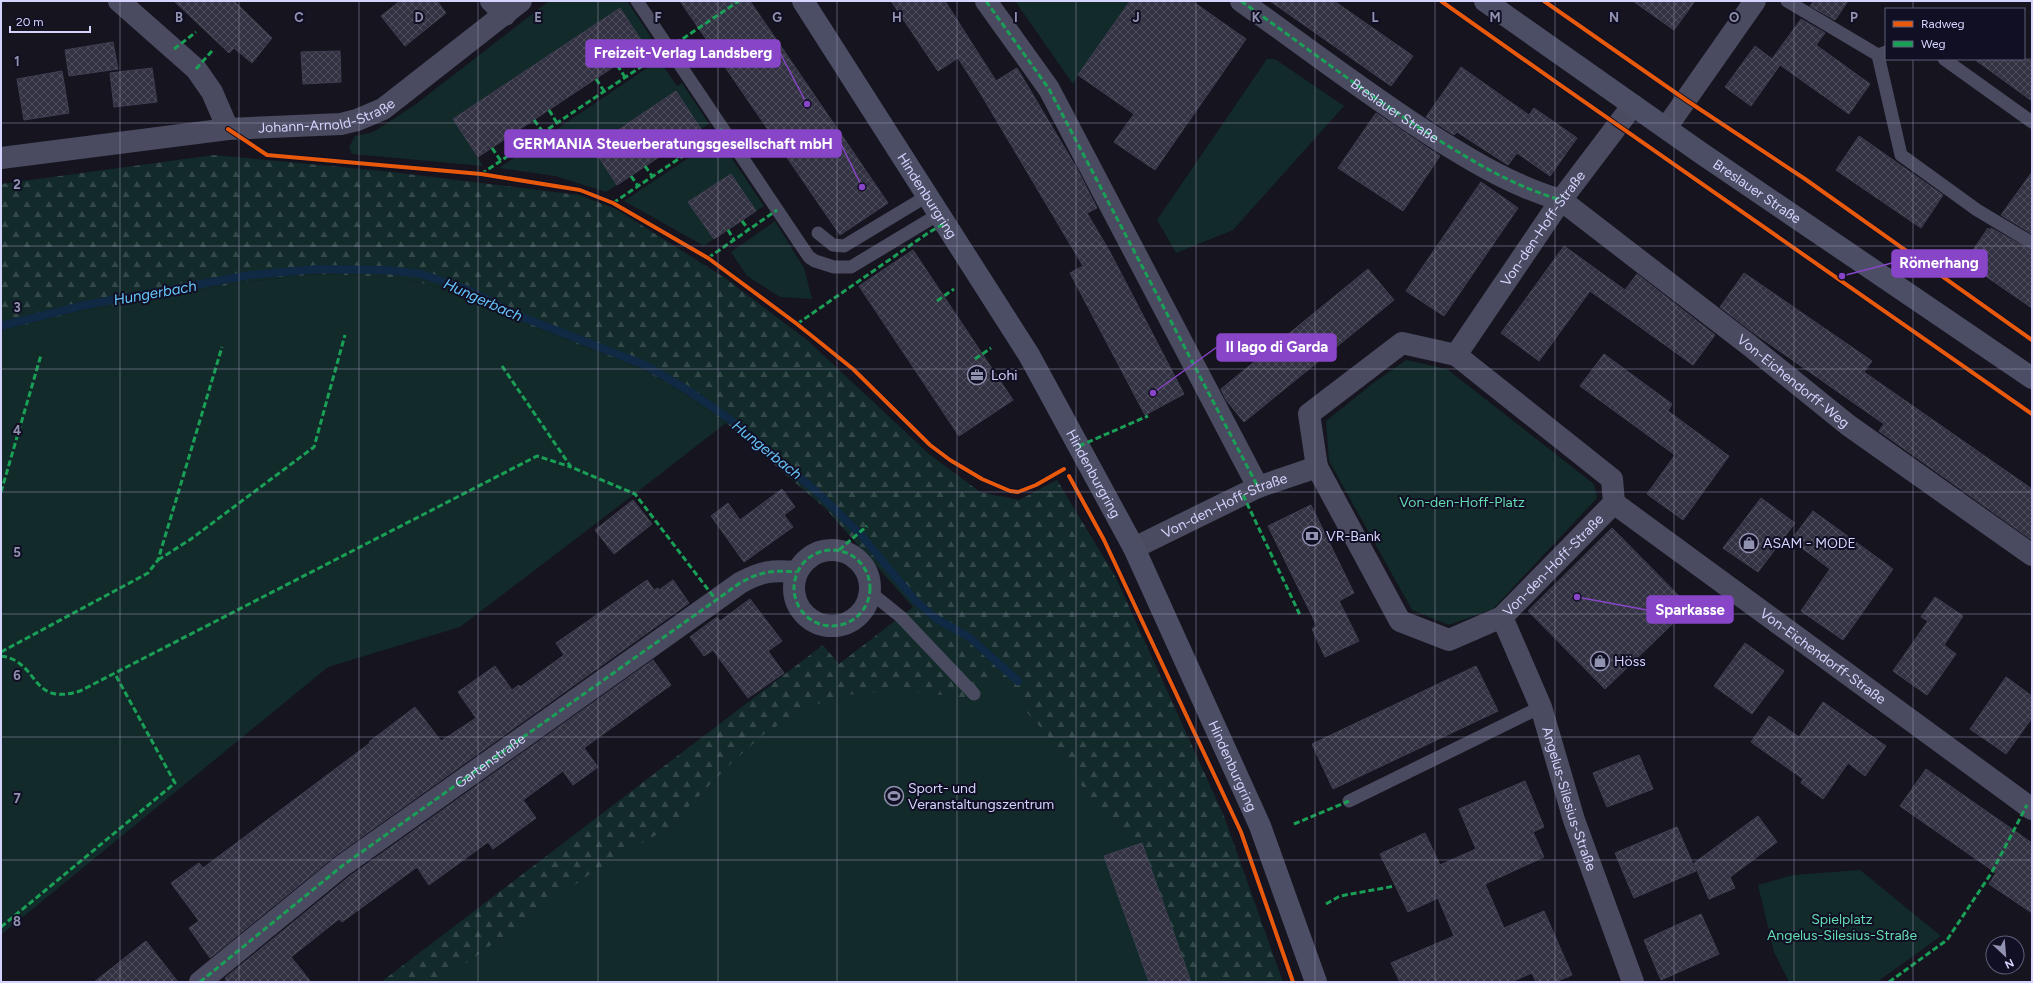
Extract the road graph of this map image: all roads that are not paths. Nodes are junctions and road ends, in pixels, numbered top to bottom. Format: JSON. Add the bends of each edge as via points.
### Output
{"nodes":[{"id":1,"x":120,"y":1,"type":"edge"},
{"id":2,"x":521,"y":1,"type":"edge"},
{"id":3,"x":637,"y":1,"type":"edge"},
{"id":4,"x":802,"y":1,"type":"edge"},
{"id":5,"x":986,"y":1,"type":"edge"},
{"id":6,"x":1241,"y":1,"type":"edge"},
{"id":7,"x":1485,"y":1,"type":"edge"},
{"id":8,"x":1755,"y":1,"type":"edge"},
{"id":9,"x":1786,"y":1,"type":"edge"},
{"id":10,"x":498,"y":8,"type":"edge"},
{"id":11,"x":1882,"y":54,"type":"edge"},
{"id":12,"x":1945,"y":60,"type":"edge"},
{"id":13,"x":1634,"y":105,"type":"junction"},
{"id":14,"x":2032,"y":122,"type":"edge"},
{"id":15,"x":1666,"y":128,"type":"junction"},
{"id":16,"x":228,"y":129,"type":"junction"},
{"id":17,"x":1,"y":158,"type":"edge"},
{"id":18,"x":927,"y":196,"type":"junction"},
{"id":19,"x":1561,"y":200,"type":"junction"},
{"id":20,"x":939,"y":214,"type":"junction"},
{"id":21,"x":818,"y":233,"type":"dead end"},
{"id":22,"x":2032,"y":243,"type":"edge"},
{"id":23,"x":1456,"y":355,"type":"junction"},
{"id":24,"x":2032,"y":378,"type":"edge"},
{"id":25,"x":1317,"y":467,"type":"junction"},
{"id":26,"x":1258,"y":487,"type":"junction"},
{"id":27,"x":1614,"y":503,"type":"junction"},
{"id":28,"x":1134,"y":548,"type":"junction"},
{"id":29,"x":2032,"y":555,"type":"edge"},
{"id":30,"x":796,"y":572,"type":"junction"},
{"id":31,"x":870,"y":592,"type":"junction"},
{"id":32,"x":1502,"y":617,"type":"junction"},
{"id":33,"x":974,"y":694,"type":"dead end"},
{"id":34,"x":1541,"y":707,"type":"junction"},
{"id":35,"x":1349,"y":801,"type":"dead end"},
{"id":36,"x":2032,"y":809,"type":"edge"},
{"id":37,"x":200,"y":982,"type":"edge"},
{"id":38,"x":1316,"y":982,"type":"edge"},
{"id":39,"x":1633,"y":982,"type":"edge"}],
"edges":[{"from":1,"to":16,"type":"street","via":[[196,69],[212,92]]},
{"from":2,"to":10,"type":"street","name":"Johann-Arnold-Straße"},
{"from":3,"to":20,"type":"lane","via":[[809,257],[834,267],[851,267]]},
{"from":4,"to":18,"type":"main road","name":"Hindenburgring"},
{"from":5,"to":26,"type":"street","via":[[1049,89]]},
{"from":6,"to":19,"type":"street","name":"Breslauer Straße","via":[[1403,117],[1478,164],[1531,191]]},
{"from":7,"to":13,"type":"main road","name":"Breslauer Straße"},
{"from":8,"to":15,"type":"street"},
{"from":9,"to":11,"type":"lane"},
{"from":10,"to":16,"type":"street","name":"Johann-Arnold-Straße","via":[[383,109],[341,124]]},
{"from":11,"to":22,"type":"lane","via":[[1902,155],[1977,210]]},
{"from":12,"to":14,"type":"lane"},
{"from":13,"to":15,"type":"main road","name":"Breslauer Straße"},
{"from":13,"to":19,"type":"street","name":"Von-den-Hoff-Straße"},
{"from":15,"to":24,"type":"main road","name":"Breslauer Straße"},
{"from":16,"to":17,"type":"street","name":"Johann-Arnold-Straße"},
{"from":18,"to":20,"type":"main road","name":"Hindenburgring"},
{"from":18,"to":21,"type":"lane","via":[[844,246],[833,245]]},
{"from":19,"to":23,"type":"street","name":"Von-den-Hoff-Straße"},
{"from":19,"to":29,"type":"street","name":"Von-Eichendorff-Weg","via":[[1848,424]]},
{"from":20,"to":28,"type":"main road","name":"Hindenburgring","via":[[1029,355]]},
{"from":23,"to":25,"type":"street","name":"Von-den-Hoff-Straße","via":[[1402,343],[1309,414]]},
{"from":23,"to":27,"type":"street","name":"Von-den-Hoff-Straße","via":[[1612,479]]},
{"from":25,"to":26,"type":"street","name":"Von-den-Hoff-Straße"},
{"from":25,"to":32,"type":"street","name":"Von-den-Hoff-Straße","via":[[1400,621],[1449,640]]},
{"from":26,"to":28,"type":"street","name":"Von-den-Hoff-Straße"},
{"from":27,"to":32,"type":"street","name":"Von-den-Hoff-Straße"},
{"from":27,"to":36,"type":"street","name":"Von-Eichendorff-Straße"},
{"from":28,"to":38,"type":"main road","name":"Hindenburgring","via":[[1260,826]]},
{"from":30,"to":31,"type":"street","via":[[803,562],[814,554],[826,550],[839,550],[859,561],[869,581]]},
{"from":30,"to":31,"type":"street","via":[[794,598],[800,610],[821,624],[835,626],[847,623],[866,605]]},
{"from":30,"to":37,"type":"street","name":"Gartenstraße","via":[[772,570],[756,574],[740,583],[342,866]]},
{"from":31,"to":33,"type":"lane","via":[[901,617]]},
{"from":32,"to":34,"type":"street","name":"Angelus-Silesius-Straße"},
{"from":34,"to":35,"type":"lane"},
{"from":34,"to":39,"type":"street","name":"Angelus-Silesius-Straße","via":[[1574,820]]}]}
